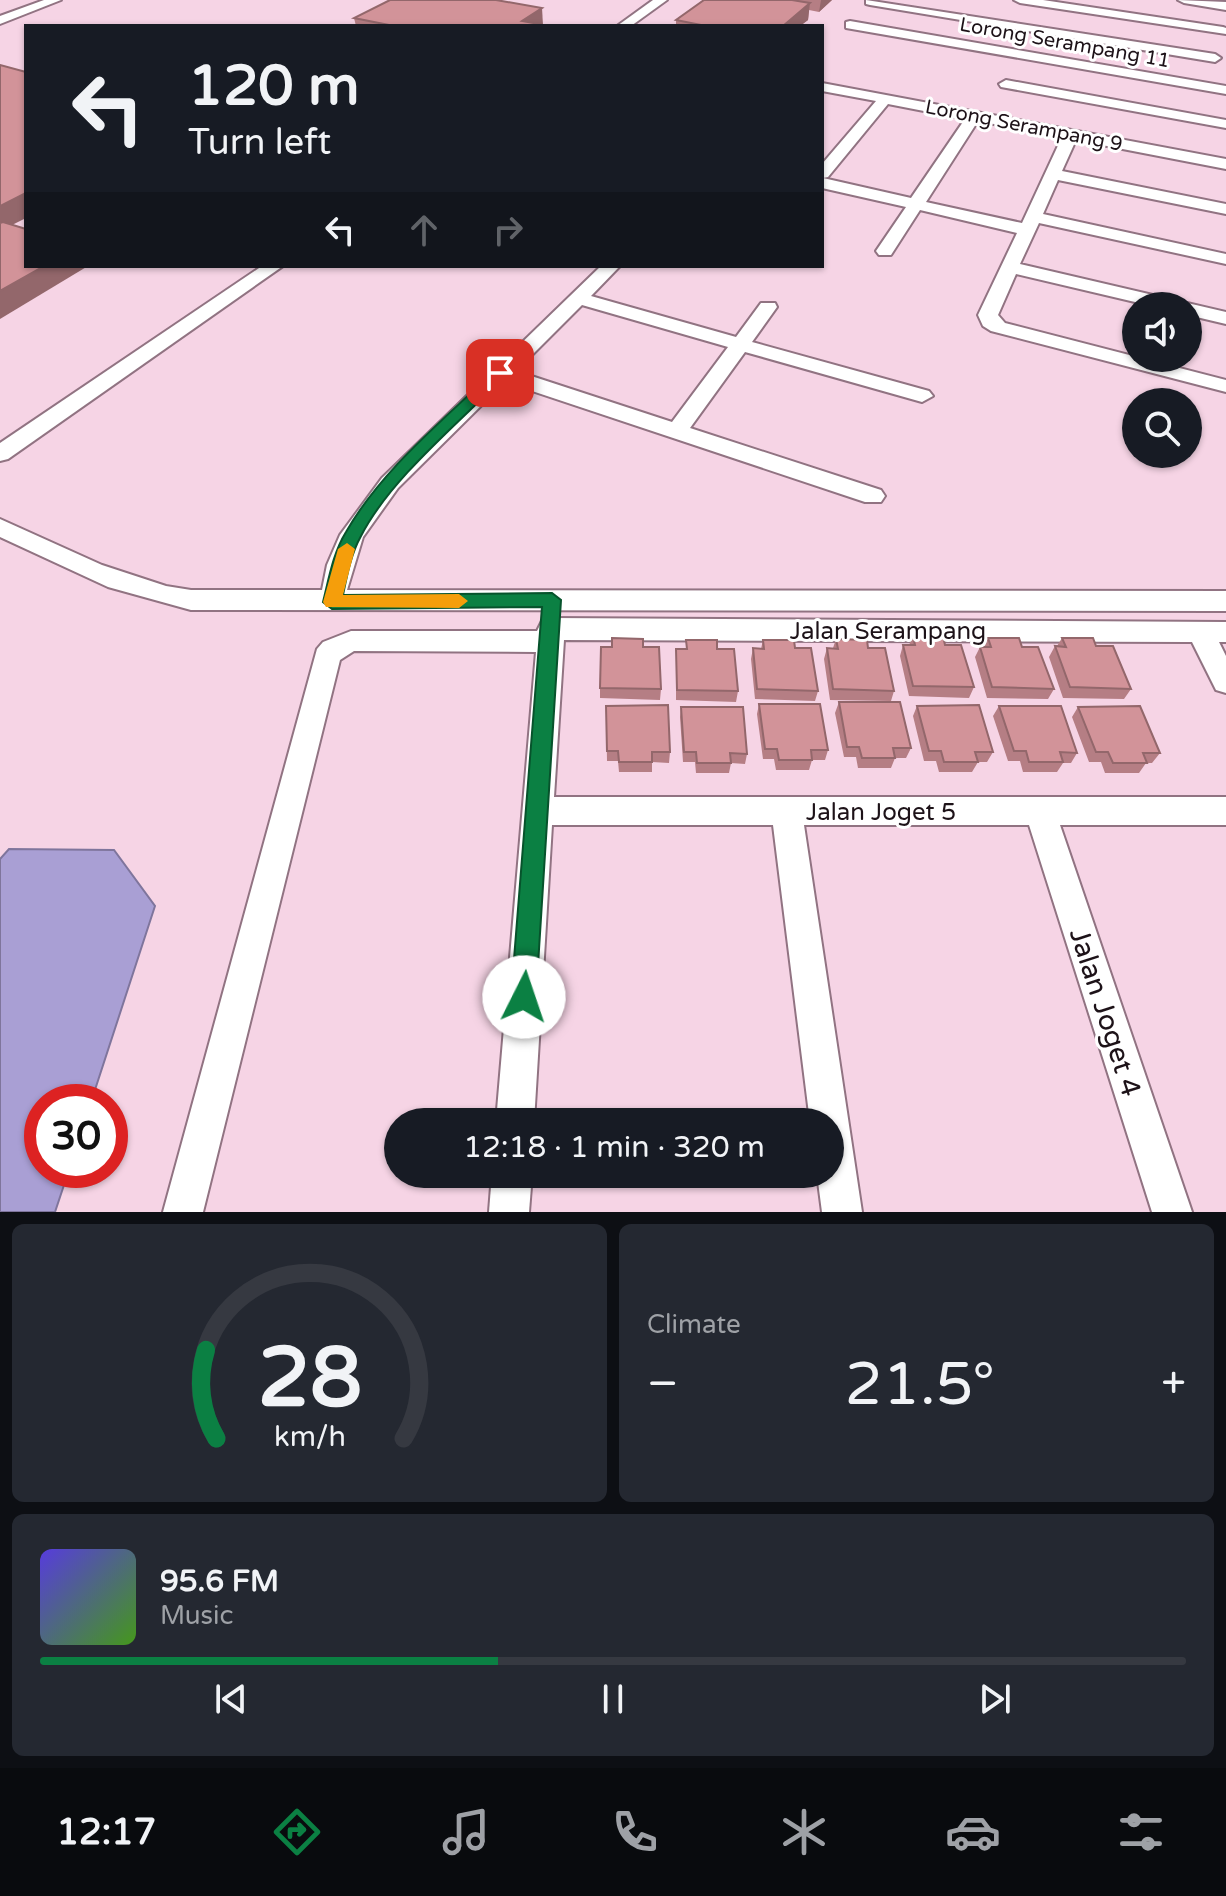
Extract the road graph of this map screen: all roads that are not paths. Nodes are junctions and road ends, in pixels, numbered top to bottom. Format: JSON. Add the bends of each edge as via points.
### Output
{"nodes":[{"id":1,"x":19,"y":0,"type":"edge"},
{"id":2,"x":55,"y":0,"type":"edge"},
{"id":3,"x":661,"y":0,"type":"edge"},
{"id":4,"x":1020,"y":0,"type":"edge"},
{"id":5,"x":1184,"y":0,"type":"edge"},
{"id":6,"x":870,"y":2,"type":"dead end"},
{"id":7,"x":1226,"y":6,"type":"edge"},
{"id":8,"x":0,"y":7,"type":"edge"},
{"id":9,"x":0,"y":20,"type":"edge"},
{"id":10,"x":626,"y":24,"type":"edge"},
{"id":11,"x":850,"y":25,"type":"dead end"},
{"id":12,"x":1224,"y":26,"type":"edge"},
{"id":13,"x":1215,"y":58,"type":"junction"},
{"id":14,"x":1006,"y":84,"type":"dead end"},
{"id":15,"x":1207,"y":86,"type":"junction"},
{"id":16,"x":824,"y":87,"type":"edge"},
{"id":17,"x":1226,"y":90,"type":"edge"},
{"id":18,"x":885,"y":99,"type":"junction"},
{"id":19,"x":974,"y":116,"type":"junction"},
{"id":20,"x":1226,"y":124,"type":"edge"},
{"id":21,"x":1071,"y":134,"type":"junction"},
{"id":22,"x":1226,"y":164,"type":"edge"},
{"id":23,"x":824,"y":172,"type":"edge"},
{"id":24,"x":1054,"y":174,"type":"junction"},
{"id":25,"x":824,"y":183,"type":"edge"},
{"id":26,"x":916,"y":204,"type":"junction"},
{"id":27,"x":1226,"y":209,"type":"edge"},
{"id":28,"x":1031,"y":224,"type":"junction"},
{"id":29,"x":885,"y":251,"type":"dead end"},
{"id":30,"x":1226,"y":259,"type":"edge"},
{"id":31,"x":1011,"y":267,"type":"junction"},
{"id":32,"x":271,"y":268,"type":"edge"},
{"id":33,"x":609,"y":268,"type":"edge"},
{"id":34,"x":1122,"y":293,"type":"edge"},
{"id":35,"x":577,"y":298,"type":"junction"},
{"id":36,"x":768,"y":307,"type":"dead end"},
{"id":37,"x":1202,"y":312,"type":"edge"},
{"id":38,"x":1226,"y":318,"type":"edge"},
{"id":39,"x":740,"y":346,"type":"junction"},
{"id":40,"x":500,"y":373,"type":"junction"},
{"id":41,"x":1226,"y":386,"type":"edge"},
{"id":42,"x":922,"y":396,"type":"dead end"},
{"id":43,"x":677,"y":430,"type":"junction"},
{"id":44,"x":0,"y":454,"type":"edge"},
{"id":45,"x":873,"y":496,"type":"dead end"},
{"id":46,"x":0,"y":527,"type":"edge"},
{"id":47,"x":1226,"y":601,"type":"edge"},
{"id":48,"x":332,"y":602,"type":"junction"},
{"id":49,"x":551,"y":624,"type":"junction"},
{"id":50,"x":1213,"y":632,"type":"edge"},
{"id":51,"x":1226,"y":682,"type":"edge"},
{"id":52,"x":537,"y":811,"type":"junction"},
{"id":53,"x":787,"y":811,"type":"junction"},
{"id":54,"x":1226,"y":811,"type":"edge"},
{"id":55,"x":1040,"y":812,"type":"junction"},
{"id":56,"x":516,"y":1108,"type":"edge"},
{"id":57,"x":828,"y":1108,"type":"edge"},
{"id":58,"x":511,"y":1188,"type":"edge"},
{"id":59,"x":839,"y":1188,"type":"edge"},
{"id":60,"x":183,"y":1212,"type":"edge"},
{"id":61,"x":509,"y":1212,"type":"edge"},
{"id":62,"x":842,"y":1212,"type":"edge"},
{"id":63,"x":1172,"y":1212,"type":"edge"}],
"edges":[{"from":1,"to":8,"type":"street"},
{"from":2,"to":9,"type":"street"},
{"from":3,"to":10,"type":"street"},
{"from":4,"to":12,"type":"street"},
{"from":5,"to":7,"type":"street"},
{"from":6,"to":13,"type":"street"},
{"from":11,"to":15,"type":"street","name":"Lorong Serampang 11"},
{"from":12,"to":13,"type":"street"},
{"from":13,"to":15,"type":"street"},
{"from":14,"to":20,"type":"street"},
{"from":15,"to":17,"type":"street","name":"Lorong Serampang 11"},
{"from":16,"to":18,"type":"street","name":"Lorong Serampang 9"},
{"from":18,"to":19,"type":"street","name":"Lorong Serampang 9"},
{"from":18,"to":23,"type":"street"},
{"from":19,"to":21,"type":"street","name":"Lorong Serampang 9"},
{"from":19,"to":26,"type":"street"},
{"from":21,"to":22,"type":"street","name":"Lorong Serampang 9"},
{"from":21,"to":24,"type":"street"},
{"from":24,"to":27,"type":"street"},
{"from":24,"to":28,"type":"street"},
{"from":25,"to":26,"type":"street"},
{"from":26,"to":28,"type":"street"},
{"from":26,"to":29,"type":"street"},
{"from":28,"to":30,"type":"street"},
{"from":28,"to":31,"type":"street"},
{"from":31,"to":34,"type":"street"},
{"from":31,"to":41,"type":"street","via":[[988,315],[998,327]]},
{"from":32,"to":44,"type":"street"},
{"from":33,"to":35,"type":"street"},
{"from":35,"to":39,"type":"street"},
{"from":35,"to":40,"type":"street"},
{"from":36,"to":39,"type":"street"},
{"from":37,"to":38,"type":"street"},
{"from":39,"to":42,"type":"street"},
{"from":39,"to":43,"type":"street"},
{"from":40,"to":43,"type":"street"},
{"from":40,"to":48,"type":"street","via":[[371,507],[352,535]]},
{"from":43,"to":45,"type":"street"},
{"from":46,"to":48,"type":"street","via":[[157,595]]},
{"from":47,"to":49,"type":"street"},
{"from":48,"to":49,"type":"street"},
{"from":49,"to":50,"type":"street","name":"Jalan Serampang"},
{"from":49,"to":52,"type":"street"},
{"from":49,"to":60,"type":"street","via":[[351,641],[327,657]]},
{"from":50,"to":51,"type":"street"},
{"from":52,"to":53,"type":"street","name":"Jalan Joget 5"},
{"from":52,"to":56,"type":"street"},
{"from":53,"to":55,"type":"street","name":"Jalan Joget 5"},
{"from":53,"to":57,"type":"street"},
{"from":54,"to":55,"type":"street","name":"Jalan Joget 5"},
{"from":55,"to":63,"type":"street","name":"Jalan Joget 4"},
{"from":58,"to":61,"type":"street"},
{"from":59,"to":62,"type":"street"}]}
